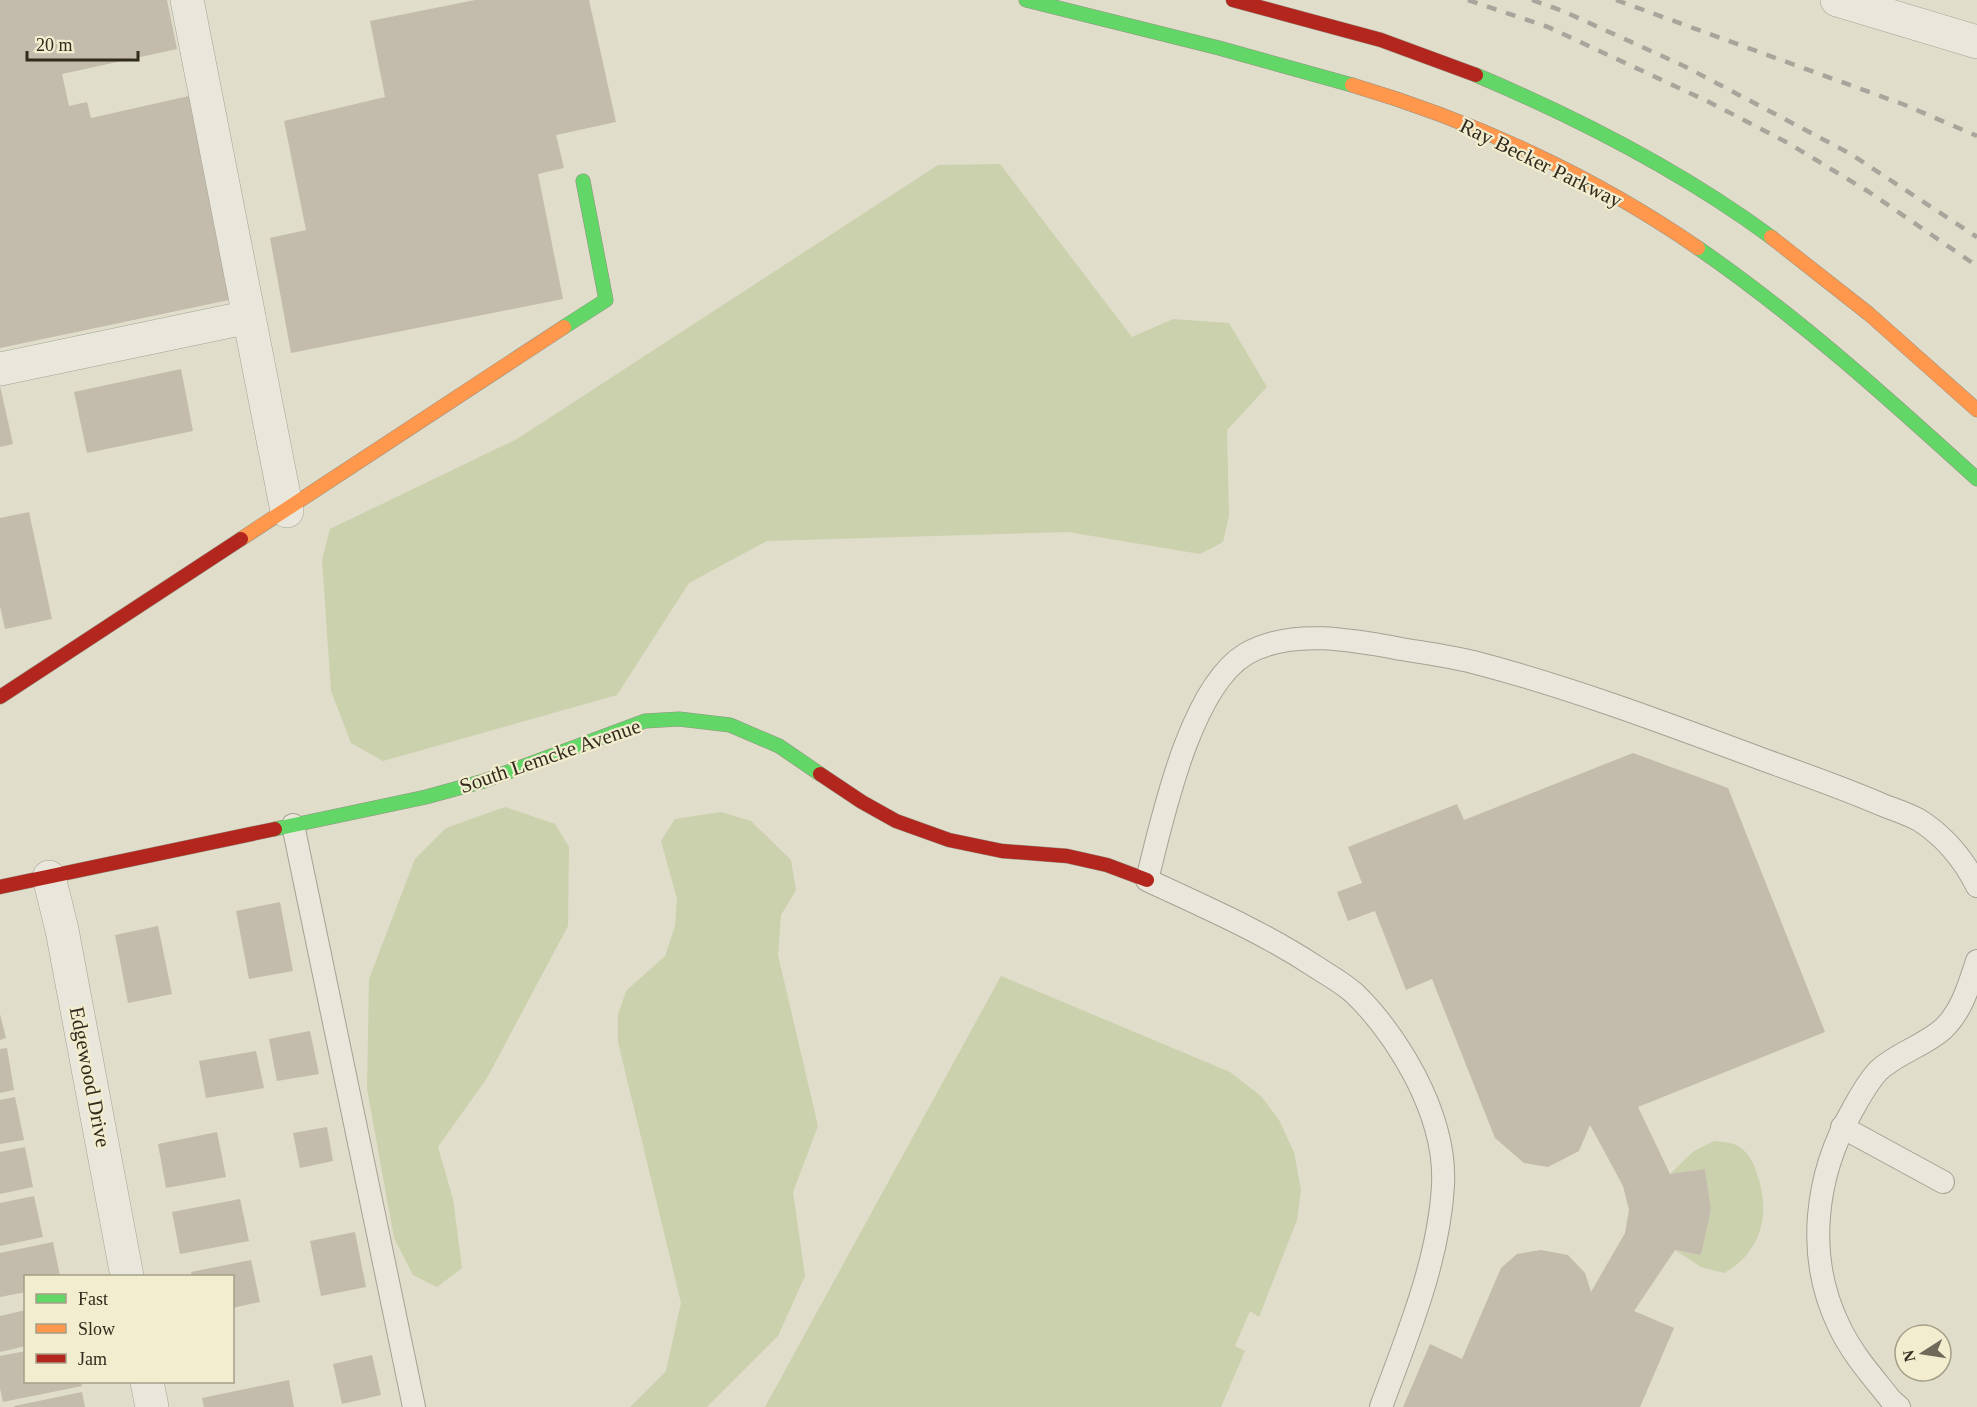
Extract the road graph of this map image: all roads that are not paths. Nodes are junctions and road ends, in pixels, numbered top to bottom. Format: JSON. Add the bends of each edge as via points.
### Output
{"nodes":[{"id":1,"x":187,"y":0,"type":"edge"},
{"id":2,"x":1026,"y":0,"type":"edge"},
{"id":3,"x":1233,"y":0,"type":"edge"},
{"id":4,"x":1837,"y":0,"type":"edge"},
{"id":5,"x":1977,"y":42,"type":"edge"},
{"id":6,"x":583,"y":182,"type":"dead end"},
{"id":7,"x":249,"y":317,"type":"junction"},
{"id":8,"x":0,"y":369,"type":"edge"},
{"id":9,"x":1977,"y":410,"type":"edge"},
{"id":10,"x":1977,"y":479,"type":"edge"},
{"id":11,"x":287,"y":511,"type":"junction"},
{"id":12,"x":0,"y":698,"type":"edge"},
{"id":13,"x":293,"y":825,"type":"junction"},
{"id":14,"x":50,"y":877,"type":"junction"},
{"id":15,"x":1147,"y":880,"type":"junction"},
{"id":16,"x":0,"y":886,"type":"edge"},
{"id":17,"x":1977,"y":886,"type":"edge"},
{"id":18,"x":1977,"y":961,"type":"edge"},
{"id":19,"x":1842,"y":1127,"type":"junction"},
{"id":20,"x":1942,"y":1182,"type":"dead end"},
{"id":21,"x":127,"y":1275,"type":"edge"},
{"id":22,"x":147,"y":1383,"type":"edge"},
{"id":23,"x":152,"y":1407,"type":"edge"},
{"id":24,"x":414,"y":1407,"type":"edge"},
{"id":25,"x":1381,"y":1407,"type":"edge"},
{"id":26,"x":1899,"y":1407,"type":"edge"}],
"edges":[{"from":1,"to":7,"type":"street"},
{"from":2,"to":10,"type":"street","name":"Ray Becker Parkway","via":[[1320,75],[1402,101],[1585,180],[1649,215],[1726,267],[1812,333]]},
{"from":3,"to":9,"type":"street","via":[[1335,26],[1429,56],[1506,87],[1617,140],[1675,172],[1844,293]]},
{"from":4,"to":5,"type":"street"},
{"from":6,"to":11,"type":"street","via":[[606,300]]},
{"from":7,"to":8,"type":"street"},
{"from":7,"to":11,"type":"street"},
{"from":11,"to":12,"type":"street"},
{"from":13,"to":14,"type":"street","name":"South Lemcke Avenue"},
{"from":13,"to":15,"type":"street","name":"South Lemcke Avenue","via":[[426,797],[645,722],[679,719],[730,725],[779,746],[896,821],[949,840],[1002,851],[1067,856]]},
{"from":13,"to":24,"type":"lane"},
{"from":14,"to":16,"type":"street","name":"South Lemcke Avenue"},
{"from":14,"to":21,"type":"street","name":"Edgewood Drive"},
{"from":15,"to":17,"type":"lane","via":[[1165,805],[1200,709],[1220,679],[1244,655],[1269,643],[1301,638],[1374,644],[1471,662],[1627,710],[1810,777],[1918,820],[1956,854]]},
{"from":15,"to":25,"type":"lane","via":[[1243,924],[1352,991],[1379,1019],[1425,1095],[1442,1162],[1441,1196],[1423,1291]]},
{"from":18,"to":19,"type":"lane","via":[[1964,1000],[1943,1029],[1877,1072]]},
{"from":19,"to":20,"type":"lane"},
{"from":19,"to":26,"type":"lane","via":[[1821,1193],[1818,1240],[1823,1280],[1838,1325],[1851,1349]]},
{"from":22,"to":23,"type":"street"}]}
